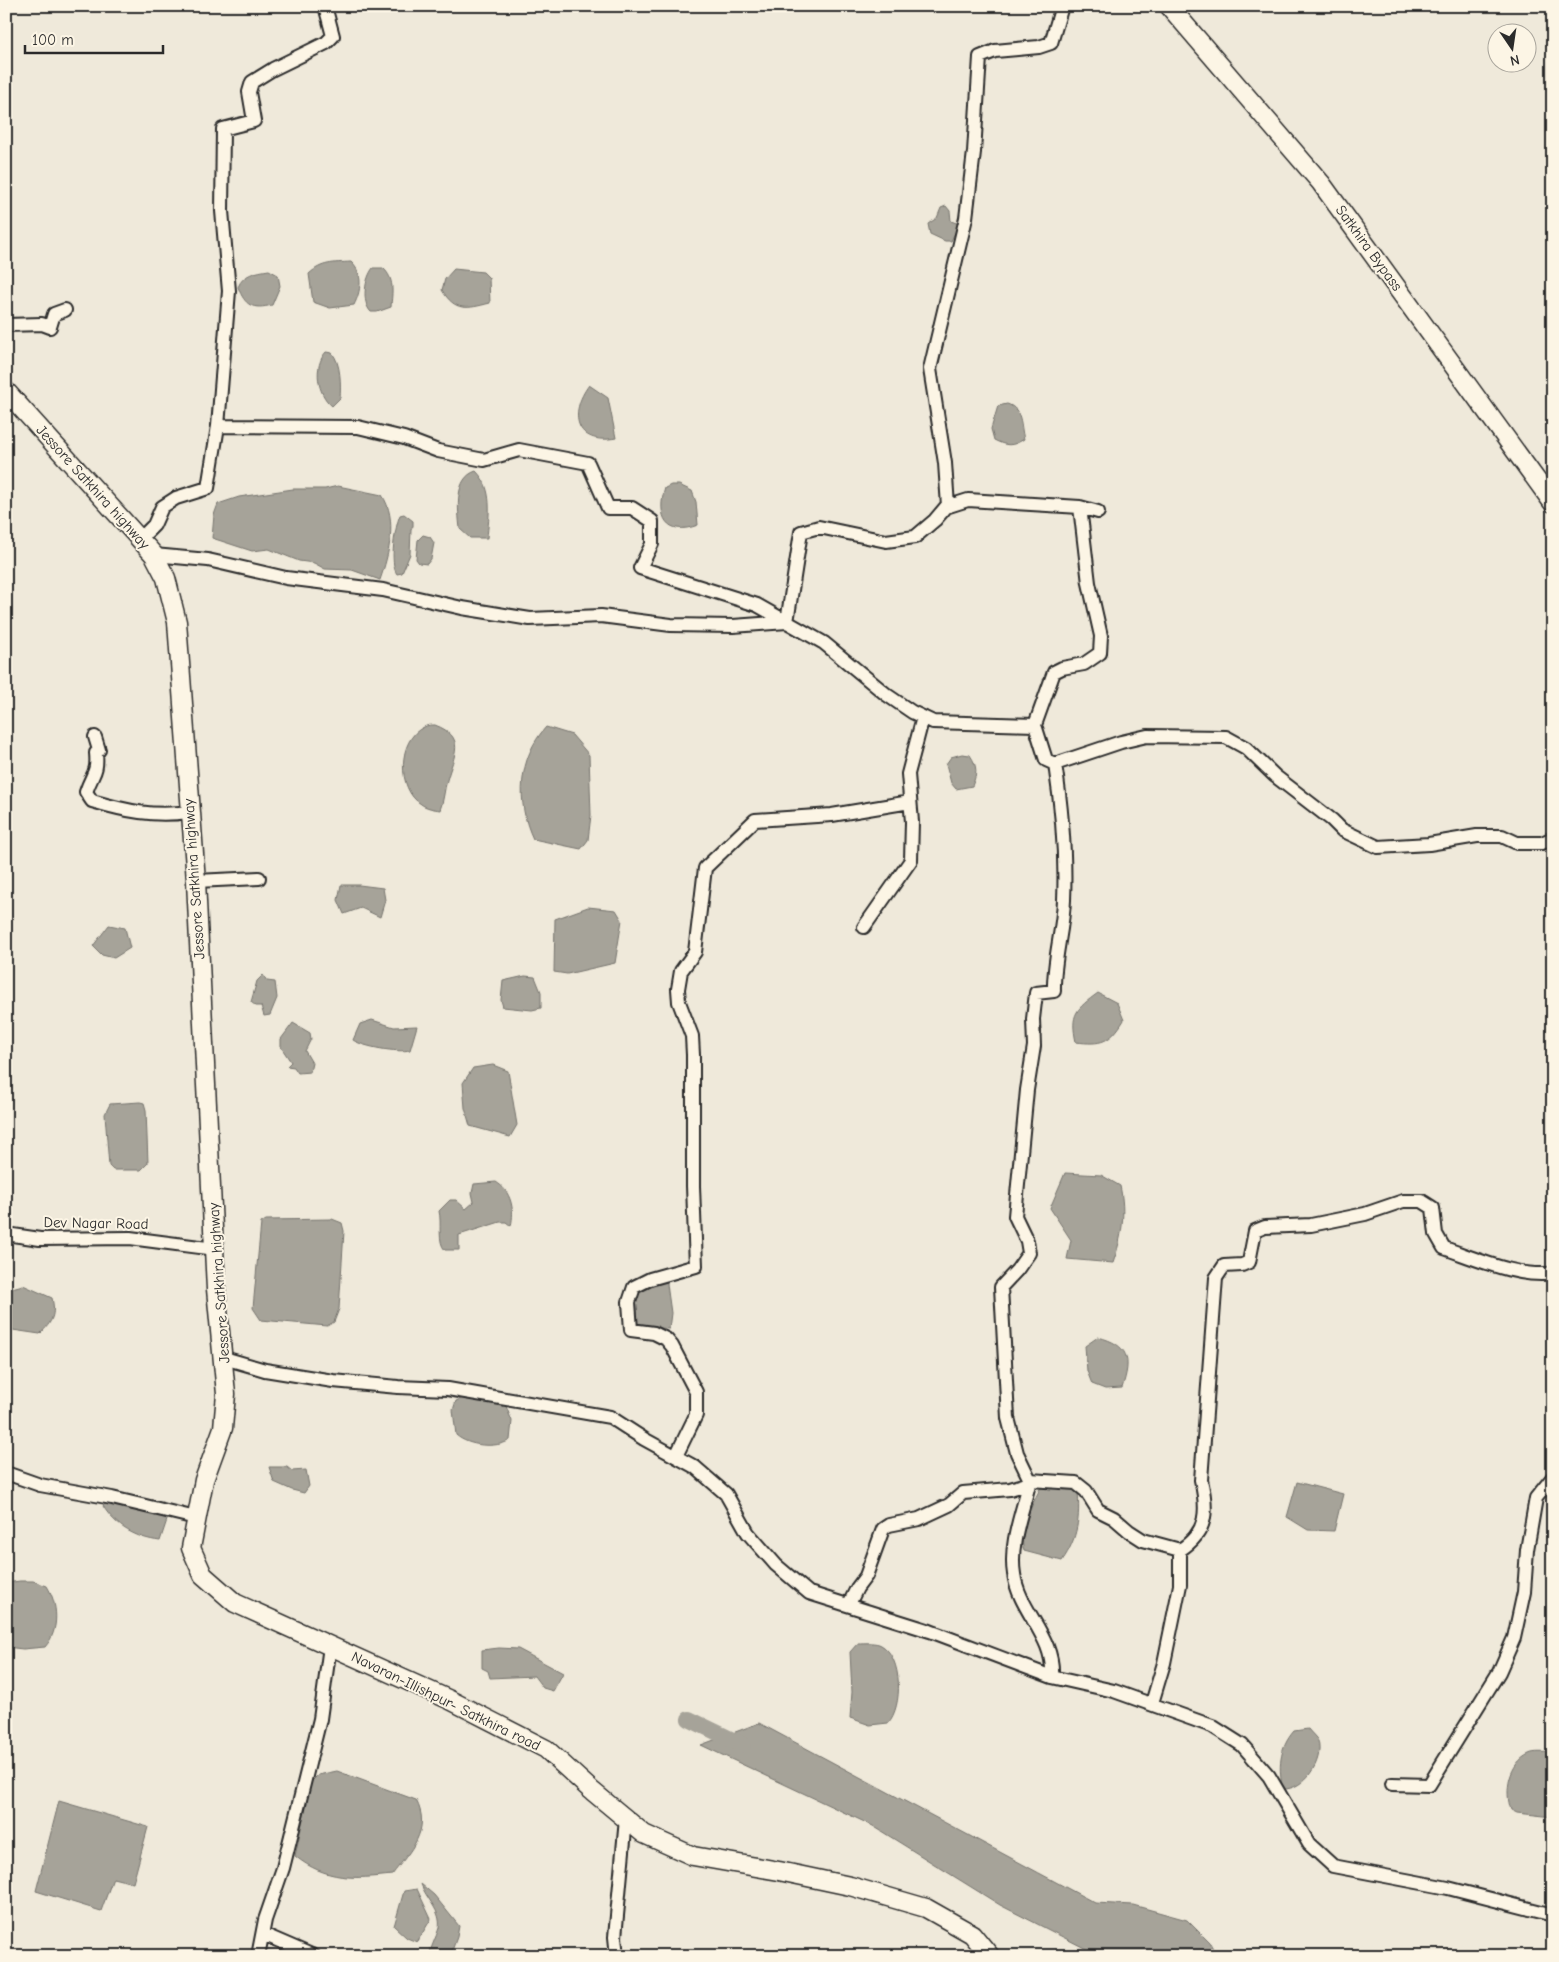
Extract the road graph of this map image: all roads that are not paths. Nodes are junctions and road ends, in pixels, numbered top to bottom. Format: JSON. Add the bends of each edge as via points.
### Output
{"nodes":[{"id":1,"x":324,"y":6,"type":"edge"},
{"id":2,"x":1062,"y":6,"type":"edge"},
{"id":3,"x":1169,"y":6,"type":"edge"},
{"id":4,"x":65,"y":310,"type":"dead end"},
{"id":5,"x":6,"y":325,"type":"edge"},
{"id":6,"x":6,"y":391,"type":"edge"},
{"id":7,"x":218,"y":426,"type":"junction"},
{"id":8,"x":1553,"y":503,"type":"edge"},
{"id":9,"x":948,"y":506,"type":"junction"},
{"id":10,"x":1080,"y":507,"type":"junction"},
{"id":11,"x":1098,"y":512,"type":"dead end"},
{"id":12,"x":140,"y":540,"type":"junction"},
{"id":13,"x":154,"y":555,"type":"junction"},
{"id":14,"x":787,"y":622,"type":"junction"},
{"id":15,"x":923,"y":717,"type":"junction"},
{"id":16,"x":1035,"y":725,"type":"junction"},
{"id":17,"x":95,"y":737,"type":"dead end"},
{"id":18,"x":1055,"y":764,"type":"junction"},
{"id":19,"x":910,"y":802,"type":"junction"},
{"id":20,"x":189,"y":812,"type":"junction"},
{"id":21,"x":1553,"y":838,"type":"edge"},
{"id":22,"x":259,"y":878,"type":"dead end"},
{"id":23,"x":196,"y":881,"type":"junction"},
{"id":24,"x":864,"y":928,"type":"dead end"},
{"id":25,"x":6,"y":1234,"type":"edge"},
{"id":26,"x":214,"y":1249,"type":"junction"},
{"id":27,"x":1553,"y":1273,"type":"edge"},
{"id":28,"x":224,"y":1358,"type":"junction"},
{"id":29,"x":676,"y":1456,"type":"junction"},
{"id":30,"x":6,"y":1473,"type":"edge"},
{"id":31,"x":1553,"y":1477,"type":"edge"},
{"id":32,"x":204,"y":1480,"type":"joint"},
{"id":33,"x":1030,"y":1482,"type":"junction"},
{"id":34,"x":196,"y":1518,"type":"junction"},
{"id":35,"x":1180,"y":1550,"type":"junction"},
{"id":36,"x":849,"y":1604,"type":"junction"},
{"id":37,"x":330,"y":1646,"type":"junction"},
{"id":38,"x":1052,"y":1677,"type":"junction"},
{"id":39,"x":1152,"y":1703,"type":"junction"},
{"id":40,"x":1392,"y":1784,"type":"dead end"},
{"id":41,"x":626,"y":1819,"type":"junction"},
{"id":42,"x":1553,"y":1915,"type":"edge"},
{"id":43,"x":263,"y":1934,"type":"junction"},
{"id":44,"x":258,"y":1956,"type":"edge"},
{"id":45,"x":314,"y":1956,"type":"edge"},
{"id":46,"x":617,"y":1956,"type":"edge"},
{"id":47,"x":990,"y":1956,"type":"edge"}],
"edges":[{"from":1,"to":7,"type":"street","via":[[333,36],[326,43],[252,82],[249,92],[254,121],[224,129],[222,211],[229,291]]},
{"from":2,"to":9,"type":"street","via":[[1051,43],[996,51],[980,57],[966,218],[930,370],[945,463]]},
{"from":3,"to":8,"type":"highway","name":"Satkhira Bypass","via":[[1321,183]]},
{"from":4,"to":5,"type":"street","via":[[54,314],[50,327],[42,324]]},
{"from":6,"to":12,"type":"highway","name":"Jessore Satkhira highway"},
{"from":7,"to":12,"type":"street","via":[[208,488],[176,498],[162,507],[154,525]]},
{"from":7,"to":14,"type":"street","via":[[358,427],[404,438],[438,451],[484,460],[519,450],[588,463],[608,508],[632,508],[652,521],[652,544],[640,568],[757,605]]},
{"from":9,"to":10,"type":"street","via":[[968,500]]},
{"from":9,"to":14,"type":"street","via":[[916,537],[886,541],[819,527],[801,532]]},
{"from":10,"to":11,"type":"street"},
{"from":10,"to":16,"type":"street","via":[[1089,583],[1101,636],[1100,653],[1084,664],[1054,672]]},
{"from":12,"to":13,"type":"highway","name":"Jessore Satkhira highway"},
{"from":13,"to":14,"type":"street","via":[[208,560],[286,578],[383,590],[530,619],[601,616],[671,625],[733,626]]},
{"from":13,"to":20,"type":"highway","name":"Jessore Satkhira highway","via":[[166,578],[177,622]]},
{"from":14,"to":15,"type":"street","via":[[824,643],[888,695]]},
{"from":15,"to":16,"type":"street","via":[[933,722]]},
{"from":15,"to":19,"type":"street","via":[[908,774]]},
{"from":16,"to":18,"type":"street","via":[[1046,760]]},
{"from":17,"to":20,"type":"street","via":[[99,750],[96,753],[97,769],[86,792],[92,801],[127,812]]},
{"from":18,"to":21,"type":"street","via":[[1147,736],[1226,737],[1246,748],[1342,830],[1378,847],[1429,844],[1478,836],[1502,836],[1517,843],[1542,843]]},
{"from":18,"to":33,"type":"street","via":[[1064,820],[1064,902],[1054,968],[1054,991],[1036,993],[1034,1007],[1034,1046],[1026,1090],[1015,1216],[1029,1253],[1001,1287],[1008,1418],[1017,1452]]},
{"from":19,"to":24,"type":"street","via":[[911,860]]},
{"from":19,"to":29,"type":"street","via":[[832,815],[755,820],[705,868],[695,952],[681,971],[678,989],[679,1002],[692,1036],[696,1266],[634,1287],[629,1302],[631,1330],[666,1339],[696,1392],[696,1415]]},
{"from":20,"to":23,"type":"highway","name":"Jessore Satkhira highway"},
{"from":22,"to":23,"type":"street"},
{"from":23,"to":26,"type":"highway","name":"Jessore Satkhira highway"},
{"from":25,"to":26,"type":"street","name":"Dev Nagar Road","via":[[40,1239],[130,1238]]},
{"from":26,"to":28,"type":"highway","name":"Jessore Satkhira highway"},
{"from":27,"to":35,"type":"street","via":[[1542,1275],[1496,1265],[1444,1248],[1436,1234],[1433,1208],[1422,1201],[1403,1201],[1365,1214],[1311,1225],[1265,1227],[1255,1231],[1249,1262],[1224,1266],[1216,1278],[1201,1480],[1206,1499],[1204,1523],[1193,1541]]},
{"from":28,"to":29,"type":"street","via":[[265,1370],[333,1381],[448,1389],[610,1417]]},
{"from":28,"to":32,"type":"highway","name":"Jessore Satkhira highway","via":[[226,1394],[223,1428]]},
{"from":29,"to":36,"type":"street","via":[[695,1467],[726,1494],[748,1532],[783,1571],[809,1593]]},
{"from":30,"to":34,"type":"street","via":[[40,1485]]},
{"from":31,"to":40,"type":"street","via":[[1536,1498],[1524,1592],[1516,1628],[1499,1672],[1429,1785]]},
{"from":32,"to":34,"type":"highway","name":"Navaran-Illishpur- Satkhira road"},
{"from":33,"to":35,"type":"street","via":[[1076,1483],[1086,1491],[1098,1510],[1114,1518],[1128,1531],[1143,1540]]},
{"from":33,"to":36,"type":"street","via":[[1010,1489],[963,1492],[949,1505],[919,1519],[883,1529],[866,1576]]},
{"from":33,"to":38,"type":"street","via":[[1013,1547],[1014,1575],[1018,1590],[1050,1649]]},
{"from":34,"to":37,"type":"highway","name":"Navaran-Illishpur- Satkhira road","via":[[191,1548],[209,1582],[235,1603]]},
{"from":35,"to":39,"type":"street","via":[[1180,1585]]},
{"from":36,"to":38,"type":"street"},
{"from":37,"to":41,"type":"highway","name":"Navaran-Illishpur- Satkhira road","via":[[450,1700],[546,1749]]},
{"from":37,"to":43,"type":"street","via":[[320,1718]]},
{"from":38,"to":39,"type":"street","via":[[1114,1690]]},
{"from":39,"to":42,"type":"street","via":[[1212,1726],[1242,1745],[1269,1776],[1309,1844],[1333,1866],[1448,1888]]},
{"from":41,"to":46,"type":"street","via":[[615,1937]]},
{"from":41,"to":47,"type":"highway","name":"Navaran-Illishpur- Satkhira road","via":[[644,1834],[693,1856],[850,1886],[926,1908],[972,1934]]},
{"from":43,"to":44,"type":"street"},
{"from":43,"to":45,"type":"street"}]}
